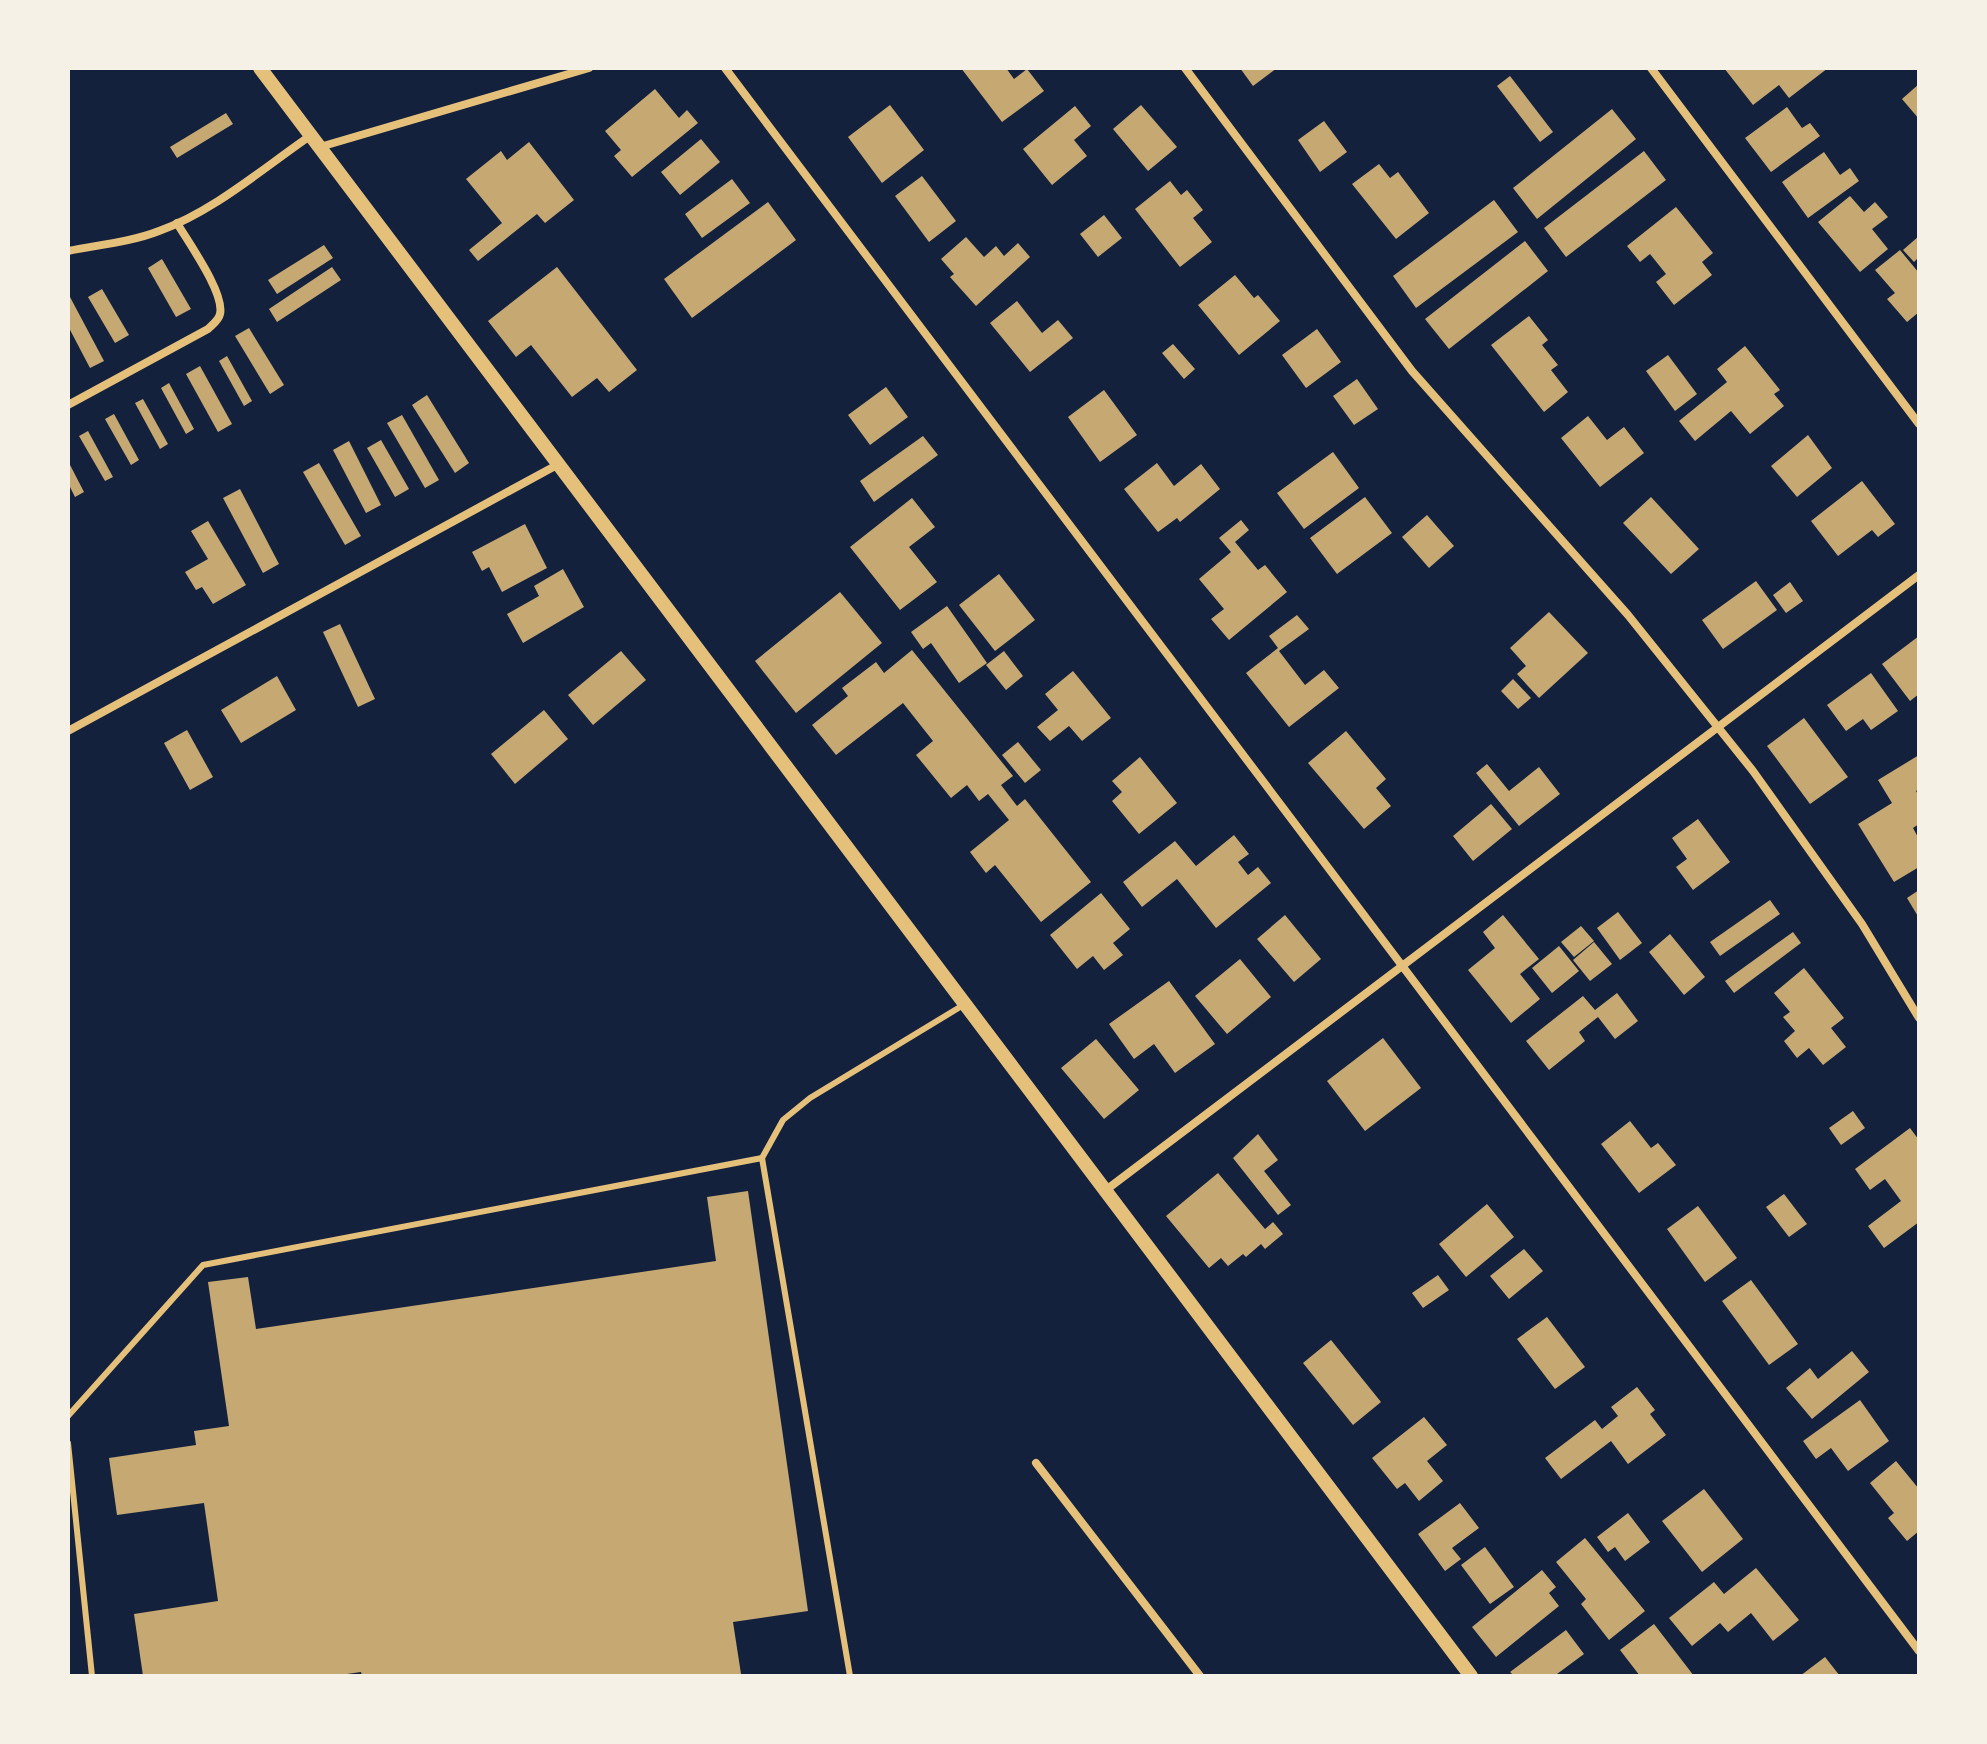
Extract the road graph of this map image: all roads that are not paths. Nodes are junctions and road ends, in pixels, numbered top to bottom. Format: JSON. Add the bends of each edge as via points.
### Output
{"nodes":[{"id":1,"x":260,"y":68,"type":"edge"},
{"id":2,"x":589,"y":68,"type":"edge"},
{"id":3,"x":725,"y":68,"type":"edge"},
{"id":4,"x":1185,"y":68,"type":"edge"},
{"id":5,"x":1651,"y":68,"type":"edge"},
{"id":6,"x":315,"y":142,"type":"junction"},
{"id":7,"x":177,"y":223,"type":"junction"},
{"id":8,"x":68,"y":251,"type":"edge"},
{"id":9,"x":68,"y":405,"type":"edge"},
{"id":10,"x":1919,"y":424,"type":"edge"},
{"id":11,"x":557,"y":465,"type":"junction"},
{"id":12,"x":1919,"y":575,"type":"edge"},
{"id":13,"x":1718,"y":727,"type":"junction"},
{"id":14,"x":68,"y":731,"type":"edge"},
{"id":15,"x":1402,"y":966,"type":"junction"},
{"id":16,"x":965,"y":1004,"type":"junction"},
{"id":17,"x":1919,"y":1018,"type":"edge"},
{"id":18,"x":762,"y":1158,"type":"junction"},
{"id":19,"x":1106,"y":1190,"type":"junction"},
{"id":20,"x":68,"y":1416,"type":"edge"},
{"id":21,"x":68,"y":1443,"type":"edge"},
{"id":22,"x":1036,"y":1463,"type":"dead end"},
{"id":23,"x":1919,"y":1651,"type":"edge"},
{"id":24,"x":92,"y":1676,"type":"edge"},
{"id":25,"x":850,"y":1676,"type":"edge"},
{"id":26,"x":1200,"y":1676,"type":"edge"},
{"id":27,"x":1471,"y":1676,"type":"edge"}],
"edges":[{"from":1,"to":6,"type":"street"},
{"from":2,"to":6,"type":"street"},
{"from":3,"to":15,"type":"street"},
{"from":4,"to":13,"type":"street","via":[[1412,371],[1628,615]]},
{"from":5,"to":10,"type":"street"},
{"from":6,"to":7,"type":"street"},
{"from":6,"to":11,"type":"street"},
{"from":7,"to":8,"type":"street"},
{"from":7,"to":9,"type":"street","via":[[218,294],[219,318],[208,329]]},
{"from":11,"to":14,"type":"street"},
{"from":11,"to":16,"type":"street"},
{"from":12,"to":13,"type":"street"},
{"from":13,"to":15,"type":"street"},
{"from":13,"to":17,"type":"street","via":[[1862,924]]},
{"from":15,"to":19,"type":"street"},
{"from":15,"to":23,"type":"street"},
{"from":16,"to":18,"type":"lane","via":[[810,1098],[783,1120]]},
{"from":16,"to":19,"type":"street"},
{"from":18,"to":20,"type":"lane","via":[[203,1265]]},
{"from":18,"to":25,"type":"lane"},
{"from":19,"to":27,"type":"street"},
{"from":21,"to":24,"type":"lane"},
{"from":22,"to":26,"type":"street"}]}
